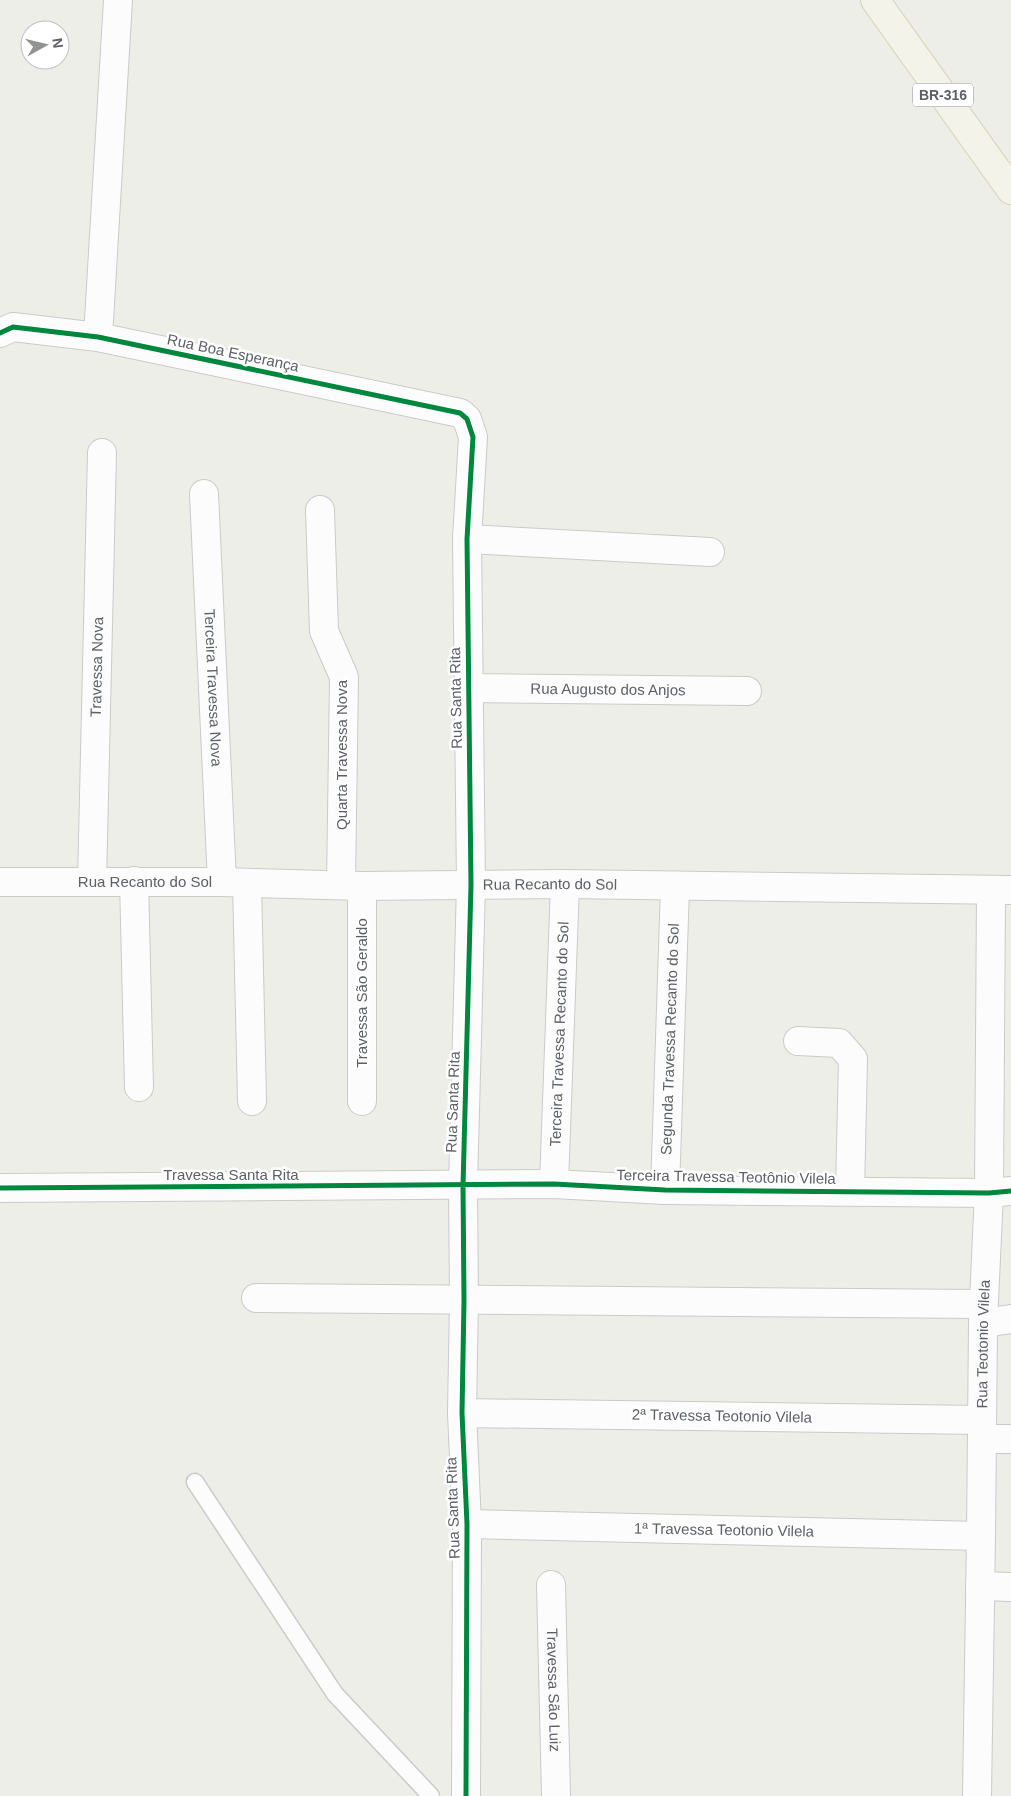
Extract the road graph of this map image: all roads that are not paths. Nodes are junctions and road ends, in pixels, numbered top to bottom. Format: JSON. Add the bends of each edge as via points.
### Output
{"nodes":[{"id":1,"x":118,"y":0,"type":"edge"},
{"id":2,"x":875,"y":0,"type":"edge"},
{"id":3,"x":1011,"y":190,"type":"edge"},
{"id":4,"x":0,"y":333,"type":"edge"},
{"id":5,"x":98,"y":337,"type":"junction"},
{"id":6,"x":460,"y":413,"type":"joint"},
{"id":7,"x":102,"y":453,"type":"dead end"},
{"id":8,"x":204,"y":494,"type":"dead end"},
{"id":9,"x":320,"y":510,"type":"dead end"},
{"id":10,"x":466,"y":539,"type":"junction"},
{"id":11,"x":710,"y":552,"type":"dead end"},
{"id":12,"x":468,"y":688,"type":"junction"},
{"id":13,"x":747,"y":692,"type":"dead end"},
{"id":14,"x":0,"y":882,"type":"edge"},
{"id":15,"x":92,"y":882,"type":"junction"},
{"id":16,"x":134,"y":882,"type":"junction"},
{"id":17,"x":235,"y":882,"type":"junction"},
{"id":18,"x":471,"y":884,"type":"junction"},
{"id":19,"x":565,"y":884,"type":"junction"},
{"id":20,"x":351,"y":885,"type":"junction"},
{"id":21,"x":675,"y":887,"type":"junction"},
{"id":22,"x":1001,"y":890,"type":"edge"},
{"id":23,"x":798,"y":1041,"type":"dead end"},
{"id":24,"x":138,"y":1087,"type":"dead end"},
{"id":25,"x":1000,"y":1089,"type":"edge"},
{"id":26,"x":252,"y":1101,"type":"dead end"},
{"id":27,"x":362,"y":1101,"type":"dead end"},
{"id":28,"x":554,"y":1184,"type":"junction"},
{"id":29,"x":463,"y":1186,"type":"junction"},
{"id":30,"x":0,"y":1188,"type":"edge"},
{"id":31,"x":665,"y":1190,"type":"junction"},
{"id":32,"x":850,"y":1191,"type":"junction"},
{"id":33,"x":1000,"y":1192,"type":"edge"},
{"id":34,"x":256,"y":1298,"type":"dead end"},
{"id":35,"x":464,"y":1300,"type":"junction"},
{"id":36,"x":983,"y":1313,"type":"junction"},
{"id":37,"x":1011,"y":1319,"type":"edge"},
{"id":38,"x":462,"y":1412,"type":"junction"},
{"id":39,"x":982,"y":1430,"type":"junction"},
{"id":40,"x":1011,"y":1439,"type":"edge"},
{"id":41,"x":194,"y":1482,"type":"dead end"},
{"id":42,"x":467,"y":1524,"type":"junction"},
{"id":43,"x":981,"y":1536,"type":"junction"},
{"id":44,"x":551,"y":1585,"type":"dead end"},
{"id":45,"x":980,"y":1586,"type":"junction"},
{"id":46,"x":1011,"y":1587,"type":"edge"},
{"id":47,"x":431,"y":1796,"type":"edge"},
{"id":48,"x":466,"y":1796,"type":"edge"},
{"id":49,"x":556,"y":1796,"type":"edge"},
{"id":50,"x":977,"y":1796,"type":"edge"}],
"edges":[{"from":1,"to":5,"type":"street"},
{"from":2,"to":3,"type":"main road","number":"BR-316"},
{"from":4,"to":5,"type":"street","name":"Rua Boa Esperança","via":[[13,327]]},
{"from":5,"to":6,"type":"street","name":"Rua Boa Esperança"},
{"from":6,"to":10,"type":"street","name":"Rua Santa Rita","via":[[467,419],[473,437]]},
{"from":7,"to":15,"type":"street","name":"Travessa Nova"},
{"from":8,"to":17,"type":"street","name":"Terceira Travessa Nova"},
{"from":9,"to":20,"type":"street","name":"Quarta Travessa Nova","via":[[324,631],[344,677]]},
{"from":10,"to":11,"type":"street"},
{"from":10,"to":12,"type":"street","name":"Rua Santa Rita"},
{"from":12,"to":13,"type":"street","name":"Rua Augusto dos Anjos"},
{"from":12,"to":18,"type":"street","name":"Rua Santa Rita"},
{"from":14,"to":15,"type":"street","name":"Rua Recanto do Sol"},
{"from":15,"to":16,"type":"street","name":"Rua Recanto do Sol"},
{"from":16,"to":17,"type":"street","name":"Rua Recanto do Sol"},
{"from":16,"to":24,"type":"street"},
{"from":17,"to":20,"type":"street","name":"Rua Recanto do Sol"},
{"from":17,"to":26,"type":"street","name":"Terceira Travessa Nova"},
{"from":18,"to":19,"type":"street","name":"Rua Recanto do Sol"},
{"from":18,"to":20,"type":"street","name":"Rua Recanto do Sol"},
{"from":18,"to":29,"type":"street","name":"Rua Santa Rita"},
{"from":19,"to":21,"type":"street","name":"Rua Recanto do Sol"},
{"from":19,"to":28,"type":"street","name":"Terceira Travessa Recanto do Sol"},
{"from":20,"to":27,"type":"street","name":"Travessa São Geraldo"},
{"from":21,"to":22,"type":"street","name":"Rua Recanto do Sol"},
{"from":21,"to":31,"type":"street","name":"Segunda Travessa Recanto do Sol"},
{"from":22,"to":25,"type":"street","name":"Rua Teotonio Vilela"},
{"from":23,"to":32,"type":"street","name":"Terceira Travessa Teotônio Vilela","via":[[839,1043],[854,1059]]},
{"from":25,"to":33,"type":"street","name":"Rua Teotonio Vilela"},
{"from":28,"to":29,"type":"street","name":"Terceira Travessa Teotônio Vilela"},
{"from":28,"to":31,"type":"street","name":"Terceira Travessa Teotônio Vilela"},
{"from":29,"to":30,"type":"street","name":"Travessa Santa Rita"},
{"from":29,"to":35,"type":"street","name":"Rua Santa Rita"},
{"from":31,"to":32,"type":"street","name":"Terceira Travessa Teotônio Vilela"},
{"from":32,"to":33,"type":"street","name":"Terceira Travessa Teotônio Vilela"},
{"from":33,"to":36,"type":"street","name":"Rua Teotonio Vilela"},
{"from":34,"to":35,"type":"street"},
{"from":35,"to":36,"type":"street"},
{"from":35,"to":38,"type":"street","name":"Rua Santa Rita"},
{"from":36,"to":37,"type":"street"},
{"from":36,"to":39,"type":"street","name":"Rua Teotonio Vilela"},
{"from":38,"to":39,"type":"street","name":"2ª Travessa Teotonio Vilela"},
{"from":38,"to":42,"type":"street","name":"Rua Santa Rita"},
{"from":39,"to":40,"type":"street","name":"2ª Travessa Teotonio Vilela"},
{"from":39,"to":43,"type":"street","name":"Rua Teotonio Vilela"},
{"from":41,"to":47,"type":"lane","via":[[335,1694]]},
{"from":42,"to":43,"type":"street","name":"1ª Travessa Teotonio Vilela"},
{"from":42,"to":48,"type":"street","name":"Rua Santa Rita"},
{"from":43,"to":45,"type":"street","name":"Rua Teotonio Vilela"},
{"from":44,"to":49,"type":"street","name":"Travessa São Luiz"},
{"from":45,"to":46,"type":"street"},
{"from":45,"to":50,"type":"street","name":"Rua Teotonio Vilela"}]}
